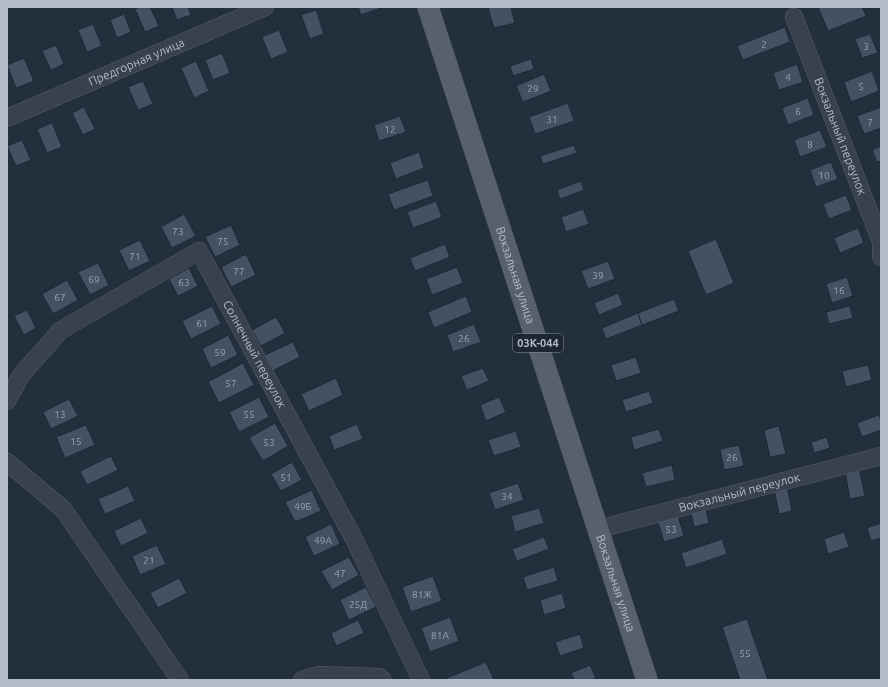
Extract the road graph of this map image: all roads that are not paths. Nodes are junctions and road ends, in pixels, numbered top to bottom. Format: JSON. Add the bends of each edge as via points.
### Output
{"nodes":[{"id":1,"x":265,"y":7,"type":"edge"},
{"id":2,"x":428,"y":7,"type":"edge"},
{"id":3,"x":794,"y":17,"type":"dead end"},
{"id":4,"x":7,"y":118,"type":"edge"},
{"id":5,"x":881,"y":257,"type":"edge"},
{"id":6,"x":7,"y":401,"type":"edge"},
{"id":7,"x":881,"y":456,"type":"edge"},
{"id":8,"x":7,"y":462,"type":"edge"},
{"id":9,"x":598,"y":529,"type":"junction"},
{"id":10,"x":180,"y":680,"type":"edge"},
{"id":11,"x":302,"y":680,"type":"edge"},
{"id":12,"x":383,"y":680,"type":"edge"},
{"id":13,"x":421,"y":680,"type":"edge"},
{"id":14,"x":647,"y":680,"type":"edge"}],
"edges":[{"from":1,"to":4,"type":"street","name":"Предгорная улица"},
{"from":2,"to":9,"type":"main road","name":"Вокзальная улица","number":"03К-044"},
{"from":3,"to":5,"type":"street","name":"Вокзальный переулок","via":[[880,242]]},
{"from":6,"to":13,"type":"street","name":"Солнечный переулок","via":[[21,374],[61,330],[199,252],[353,537]]},
{"from":7,"to":9,"type":"street","name":"Вокзальный переулок"},
{"from":8,"to":10,"type":"street","via":[[62,509]]},
{"from":9,"to":14,"type":"main road","name":"Вокзальная улица","number":"03К-044"},
{"from":11,"to":12,"type":"street","via":[[318,675],[378,677]]}]}
